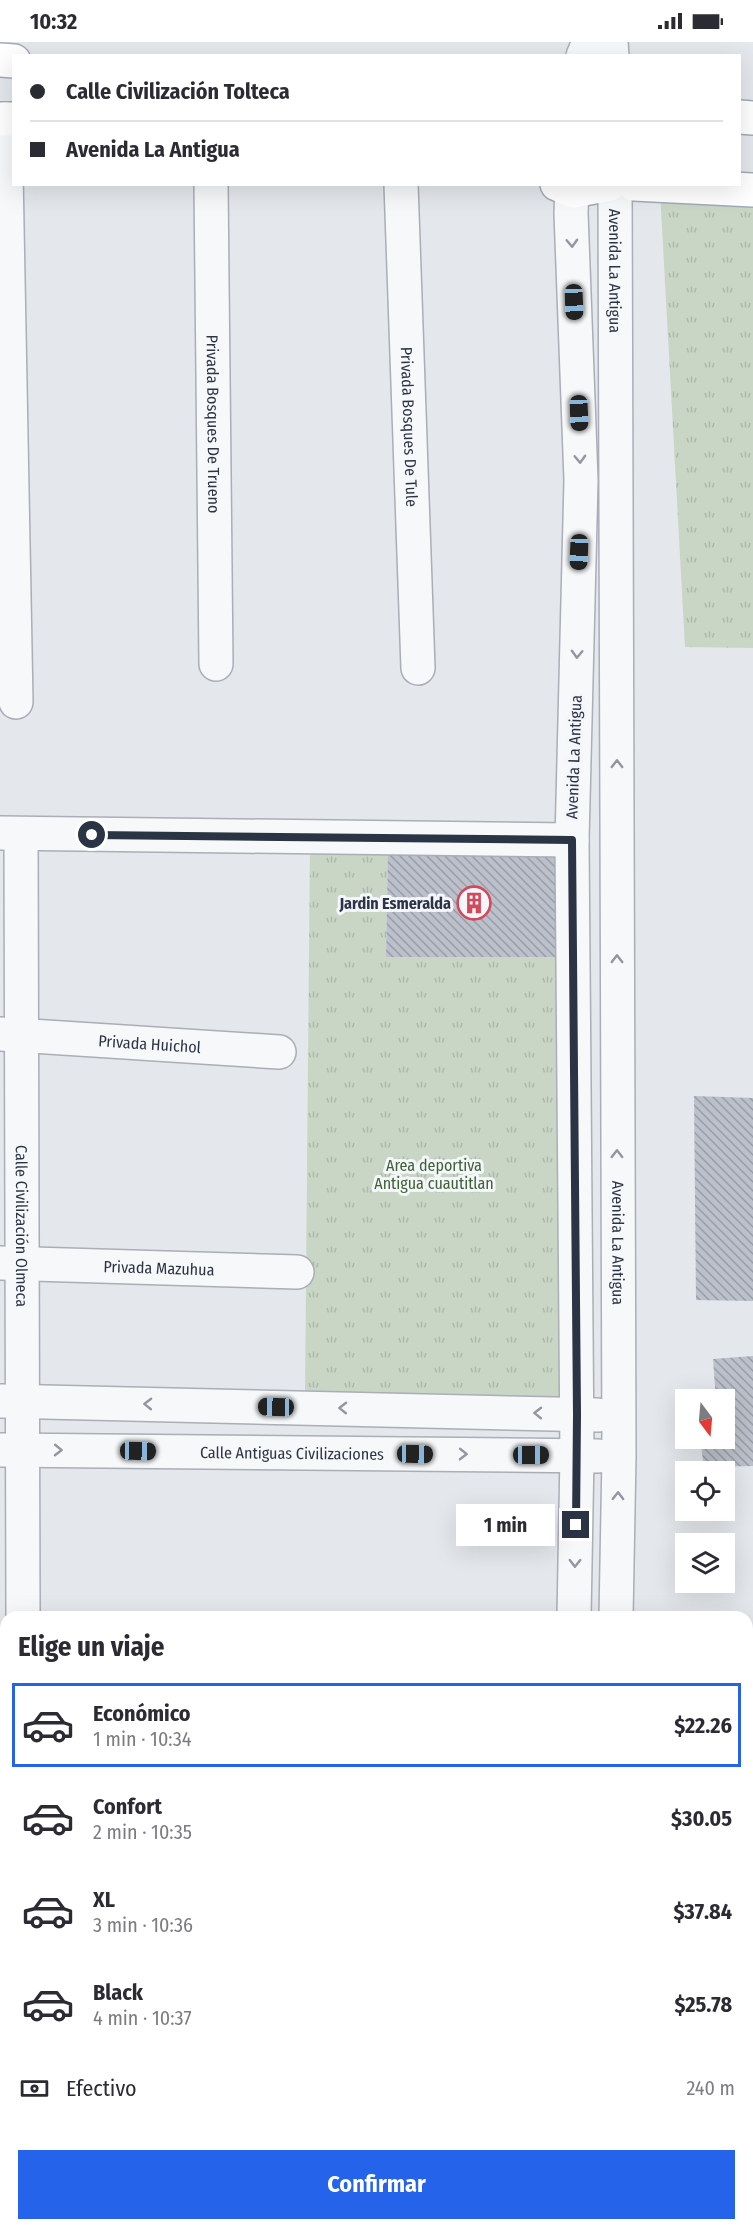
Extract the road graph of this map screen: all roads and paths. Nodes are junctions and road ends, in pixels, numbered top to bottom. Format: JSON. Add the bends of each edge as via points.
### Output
{"nodes":[{"id":1,"x":6,"y":119,"type":"edge"},
{"id":2,"x":211,"y":186,"type":"edge"},
{"id":3,"x":401,"y":186,"type":"edge"},
{"id":4,"x":615,"y":186,"type":"edge"},
{"id":5,"x":674,"y":186,"type":"edge"},
{"id":6,"x":567,"y":187,"type":"edge"},
{"id":7,"x":753,"y":190,"type":"edge"},
{"id":8,"x":216,"y":664,"type":"dead end"},
{"id":9,"x":418,"y":668,"type":"dead end"},
{"id":10,"x":16,"y":702,"type":"dead end"},
{"id":11,"x":11,"y":834,"type":"edge"},
{"id":12,"x":572,"y":840,"type":"junction"},
{"id":13,"x":10,"y":1034,"type":"edge"},
{"id":14,"x":279,"y":1052,"type":"dead end"},
{"id":15,"x":11,"y":1263,"type":"edge"},
{"id":16,"x":297,"y":1272,"type":"dead end"},
{"id":17,"x":11,"y":1401,"type":"edge"},
{"id":18,"x":577,"y":1414,"type":"junction"},
{"id":19,"x":617,"y":1417,"type":"junction"},
{"id":20,"x":11,"y":1450,"type":"edge"},
{"id":21,"x":577,"y":1455,"type":"junction"},
{"id":22,"x":619,"y":1456,"type":"junction"},
{"id":23,"x":23,"y":1611,"type":"edge"},
{"id":24,"x":574,"y":1611,"type":"edge"},
{"id":25,"x":616,"y":1611,"type":"edge"}],
"edges":[{"from":1,"to":10,"type":"street"},
{"from":2,"to":8,"type":"street","name":"Privada Bosques De Trueno"},
{"from":3,"to":9,"type":"street","name":"Privada Bosques De Tule"},
{"from":19,"to":4,"type":"street","name":"Avenida La Antigua","one_way":true},
{"from":5,"to":7,"type":"main road"},
{"from":6,"to":12,"type":"street","name":"Avenida La Antigua","one_way":true,"via":[[581,480]]},
{"from":11,"to":12,"type":"street"},
{"from":11,"to":13,"type":"street","name":"Calle Civilización Olmeca"},
{"from":12,"to":18,"type":"street","name":"Avenida La Antigua"},
{"from":13,"to":14,"type":"street","name":"Privada Huichol"},
{"from":13,"to":15,"type":"street","name":"Calle Civilización Olmeca"},
{"from":15,"to":16,"type":"street","name":"Privada Mazuhua"},
{"from":15,"to":17,"type":"street","name":"Calle Civilización Olmeca"},
{"from":18,"to":17,"type":"street","one_way":true},
{"from":17,"to":20,"type":"street","name":"Calle Civilización Olmeca"},
{"from":18,"to":19,"type":"street"},
{"from":18,"to":21,"type":"street","name":"Avenida La Antigua"},
{"from":19,"to":22,"type":"street","name":"Avenida La Antigua"},
{"from":20,"to":21,"type":"street","name":"Calle Antiguas Civilizaciones","one_way":true},
{"from":20,"to":23,"type":"street","name":"Calle Civilización Olmeca"},
{"from":21,"to":22,"type":"street","name":"Calle Antiguas Civilizaciones"},
{"from":21,"to":24,"type":"street","name":"Avenida La Antigua","one_way":true},
{"from":25,"to":22,"type":"street","name":"Avenida La Antigua","one_way":true}]}
